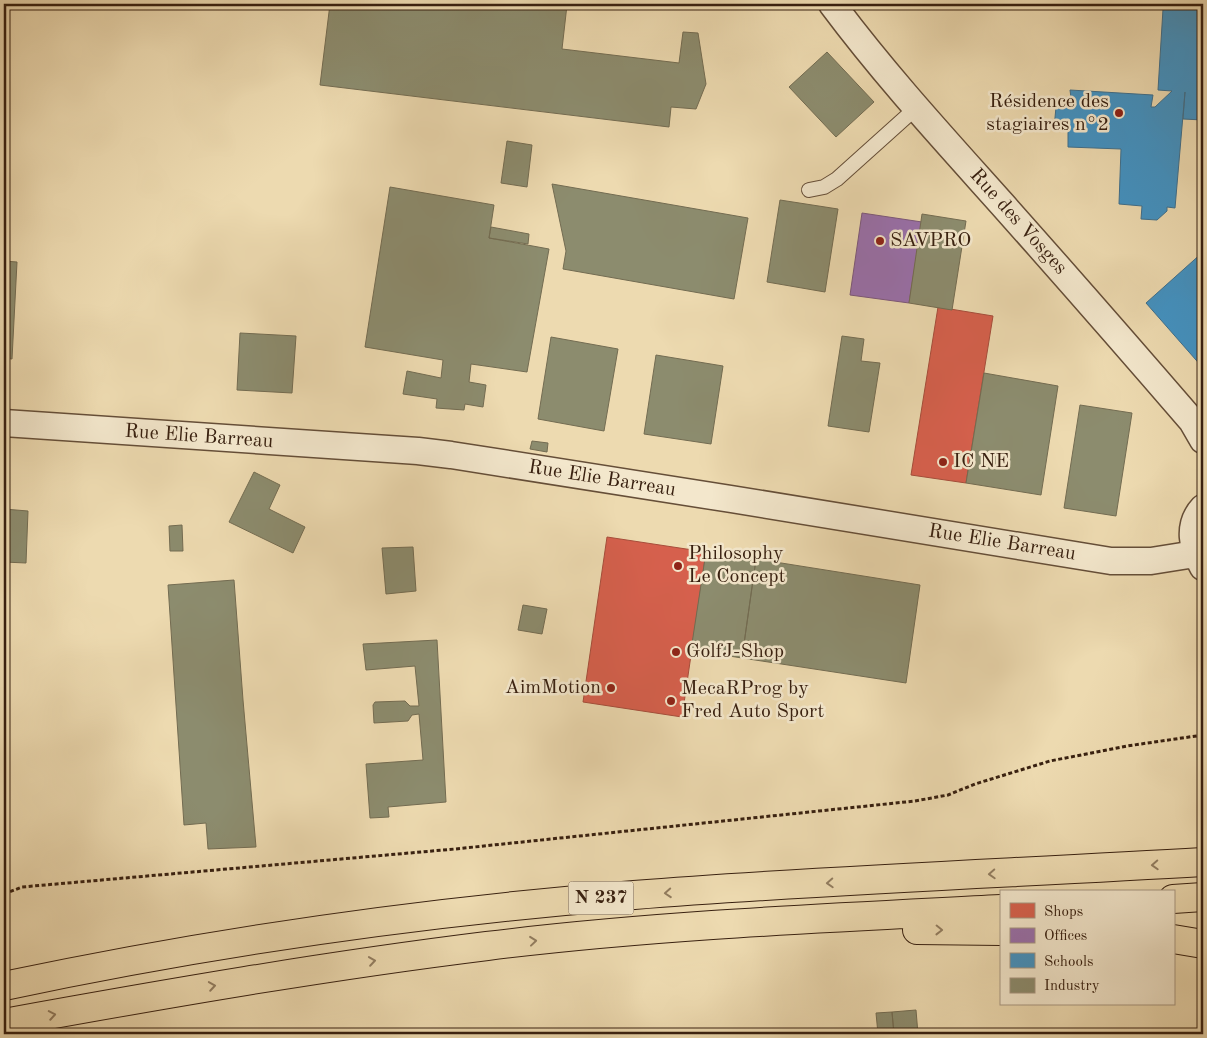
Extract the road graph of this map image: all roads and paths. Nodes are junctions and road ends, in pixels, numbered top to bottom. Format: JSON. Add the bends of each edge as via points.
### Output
{"nodes":[{"id":1,"x":832,"y":4,"type":"edge"},
{"id":2,"x":916,"y":108,"type":"junction"},
{"id":3,"x":809,"y":190,"type":"dead end"},
{"id":4,"x":4,"y":423,"type":"edge"},
{"id":5,"x":1203,"y":440,"type":"edge"},
{"id":6,"x":1203,"y":508,"type":"edge"},
{"id":7,"x":1199,"y":560,"type":"edge"},
{"id":8,"x":1203,"y":735,"type":"edge"},
{"id":9,"x":1203,"y":862,"type":"edge"},
{"id":10,"x":4,"y":894,"type":"edge"},
{"id":11,"x":1203,"y":898,"type":"edge"},
{"id":12,"x":1174,"y":899,"type":"edge"},
{"id":13,"x":1000,"y":909,"type":"edge"},
{"id":14,"x":733,"y":923,"type":"junction"},
{"id":15,"x":1000,"y":931,"type":"edge"},
{"id":16,"x":1174,"y":939,"type":"edge"},
{"id":17,"x":1203,"y":944,"type":"edge"},
{"id":18,"x":4,"y":986,"type":"edge"},
{"id":19,"x":4,"y":1024,"type":"edge"}],
"edges":[{"from":1,"to":2,"type":"street","name":"Rue des Vosges"},
{"from":2,"to":3,"type":"lane","via":[[837,179],[824,187]]},
{"from":2,"to":5,"type":"street","name":"Rue des Vosges","via":[[1154,377],[1192,421]]},
{"from":4,"to":7,"type":"street","name":"Rue Elie Barreau","via":[[418,451],[1111,561]]},
{"from":6,"to":7,"type":"street","via":[[1194,525],[1192,540]]},
{"from":8,"to":10,"type":"path","via":[[1050,761],[916,801],[455,849],[22,887]]},
{"from":9,"to":18,"type":"highway","number":"N 237","one_way":true,"via":[[727,889],[539,904],[294,934],[128,961]]},
{"from":11,"to":12,"type":"highway"},
{"from":13,"to":14,"type":"highway","number":"N 237"},
{"from":14,"to":15,"type":"highway","one_way":true},
{"from":19,"to":14,"type":"highway","number":"N 237","one_way":true,"via":[[202,987],[396,958],[579,936]]},
{"from":16,"to":17,"type":"highway"}]}
